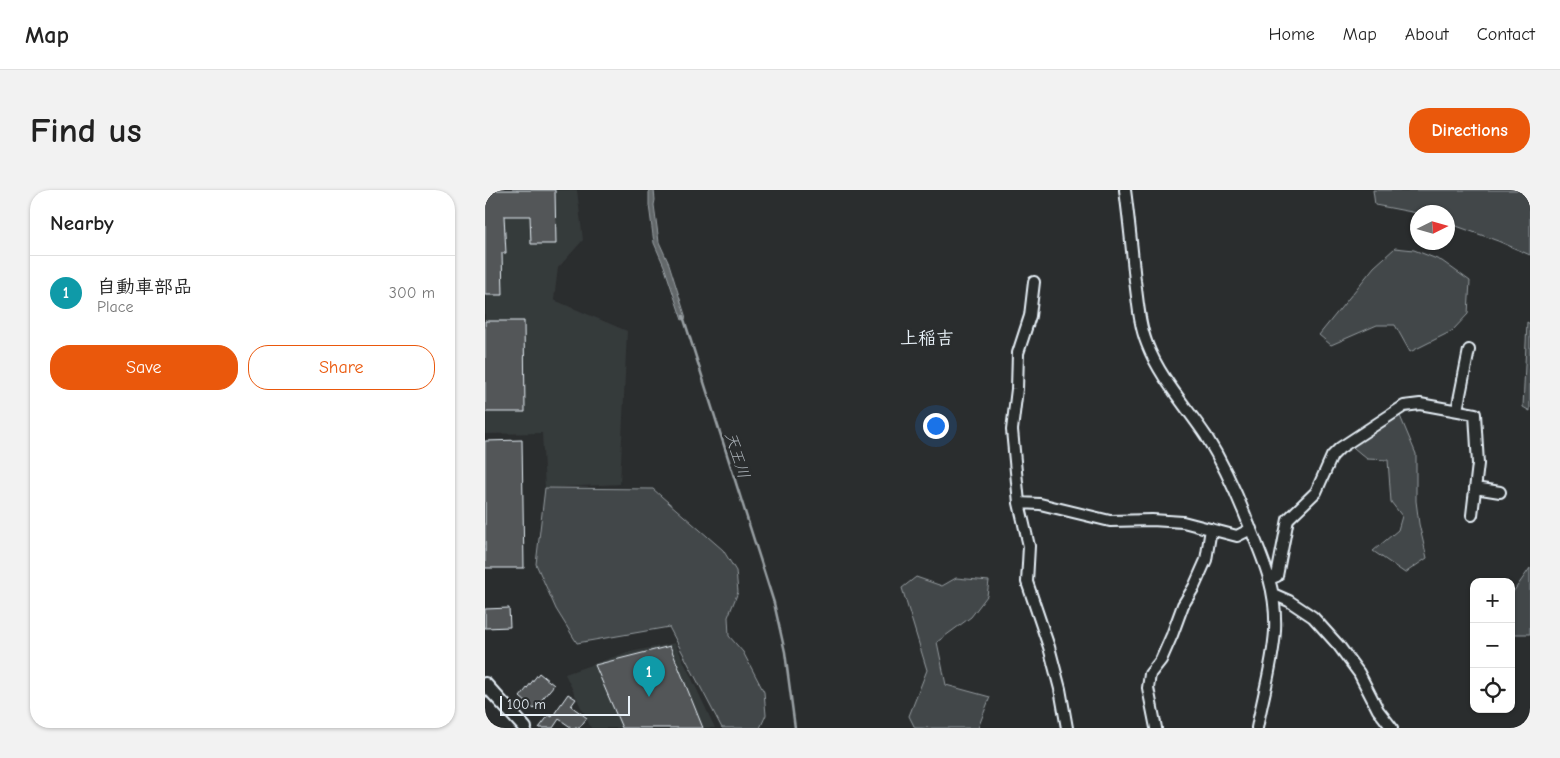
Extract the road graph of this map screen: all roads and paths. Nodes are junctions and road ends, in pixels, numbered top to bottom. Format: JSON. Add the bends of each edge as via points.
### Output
{"nodes":[{"id":1,"x":1125,"y":190,"type":"edge"},
{"id":2,"x":1034,"y":282,"type":"dead end"},
{"id":3,"x":1469,"y":350,"type":"dead end"},
{"id":4,"x":1457,"y":410,"type":"junction"},
{"id":5,"x":1475,"y":488,"type":"junction"},
{"id":6,"x":1500,"y":492,"type":"dead end"},
{"id":7,"x":1019,"y":503,"type":"junction"},
{"id":8,"x":1472,"y":515,"type":"dead end"},
{"id":9,"x":1251,"y":529,"type":"junction"},
{"id":10,"x":1211,"y":530,"type":"junction"},
{"id":11,"x":1269,"y":579,"type":"junction"},
{"id":12,"x":1273,"y":594,"type":"junction"},
{"id":13,"x":485,"y":684,"type":"edge"},
{"id":14,"x":525,"y":728,"type":"edge"},
{"id":15,"x":1067,"y":728,"type":"edge"},
{"id":16,"x":1156,"y":728,"type":"edge"},
{"id":17,"x":1257,"y":728,"type":"edge"},
{"id":18,"x":1392,"y":728,"type":"edge"}],
"edges":[{"from":1,"to":9,"type":"street","via":[[1139,314],[1146,342],[1161,372],[1224,466]]},
{"from":2,"to":7,"type":"street","via":[[1030,316],[1018,353],[1012,430]]},
{"from":3,"to":4,"type":"street"},
{"from":4,"to":5,"type":"street","via":[[1475,414],[1478,464]]},
{"from":4,"to":11,"type":"street","via":[[1420,404],[1404,406],[1340,448],[1332,456],[1316,492],[1288,519],[1277,576]]},
{"from":5,"to":6,"type":"street"},
{"from":5,"to":8,"type":"street"},
{"from":7,"to":10,"type":"street","via":[[1040,504],[1109,521],[1183,522]]},
{"from":7,"to":15,"type":"street","via":[[1029,546],[1027,582],[1049,647]]},
{"from":9,"to":10,"type":"street","via":[[1237,536]]},
{"from":9,"to":11,"type":"street"},
{"from":10,"to":16,"type":"street","via":[[1206,560],[1183,605],[1161,660],[1151,674],[1148,688]]},
{"from":11,"to":12,"type":"street"},
{"from":12,"to":17,"type":"street","via":[[1273,651]]},
{"from":12,"to":18,"type":"street","via":[[1313,617],[1339,646]]},
{"from":13,"to":14,"type":"main road"}]}
